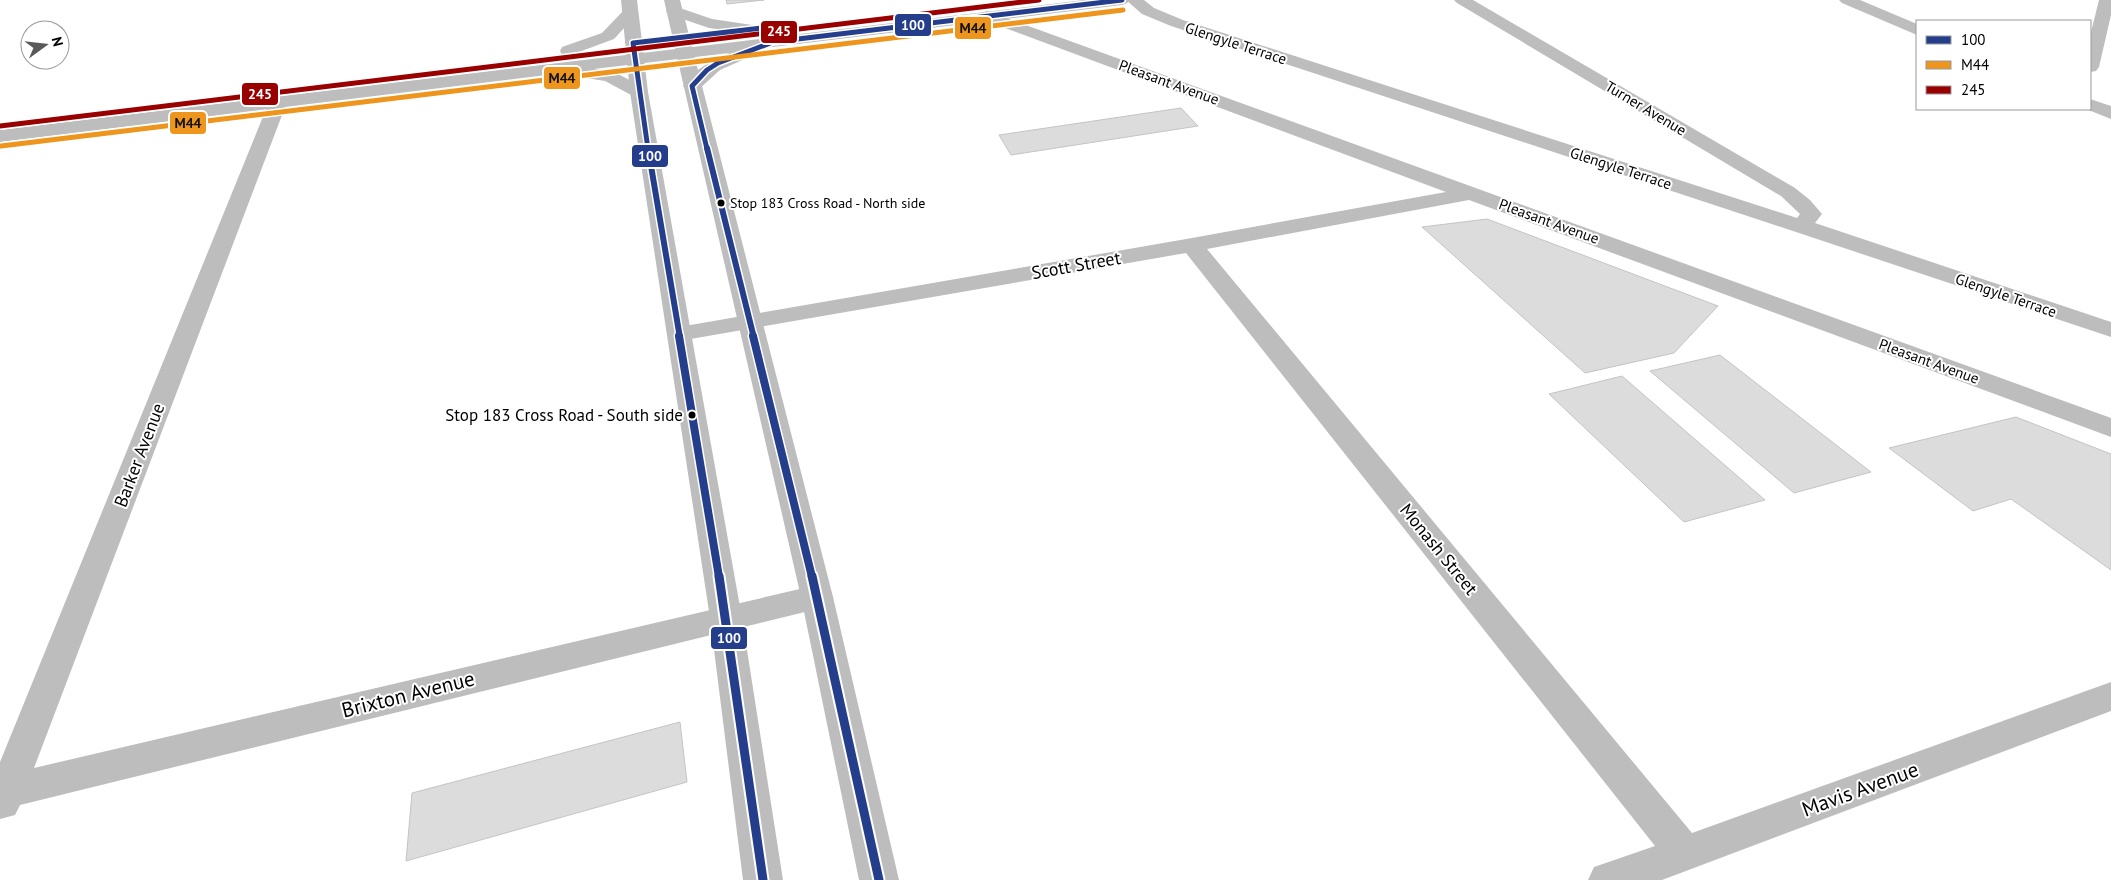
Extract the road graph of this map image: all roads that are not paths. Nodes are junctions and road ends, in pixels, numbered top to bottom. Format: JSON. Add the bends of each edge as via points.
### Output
{"nodes":[{"id":1,"x":1122,"y":0,"type":"edge"},
{"id":2,"x":1134,"y":0,"type":"edge"},
{"id":3,"x":1462,"y":0,"type":"edge"},
{"id":4,"x":1846,"y":0,"type":"edge"},
{"id":5,"x":2108,"y":0,"type":"edge"},
{"id":6,"x":673,"y":6,"type":"edge"},
{"id":7,"x":629,"y":7,"type":"edge"},
{"id":8,"x":989,"y":8,"type":"edge"},
{"id":9,"x":753,"y":29,"type":"junction"},
{"id":10,"x":1916,"y":30,"type":"edge"},
{"id":11,"x":773,"y":42,"type":"junction"},
{"id":12,"x":683,"y":45,"type":"junction"},
{"id":13,"x":568,"y":51,"type":"junction"},
{"id":14,"x":634,"y":51,"type":"junction"},
{"id":15,"x":2091,"y":63,"type":"edge"},
{"id":16,"x":551,"y":69,"type":"junction"},
{"id":17,"x":692,"y":86,"type":"junction"},
{"id":18,"x":639,"y":92,"type":"junction"},
{"id":19,"x":278,"y":102,"type":"junction"},
{"id":20,"x":2091,"y":104,"type":"edge"},
{"id":21,"x":2111,"y":113,"type":"edge"},
{"id":22,"x":0,"y":119,"type":"edge"},
{"id":23,"x":0,"y":136,"type":"edge"},
{"id":24,"x":1472,"y":193,"type":"junction"},
{"id":25,"x":1801,"y":226,"type":"junction"},
{"id":26,"x":1192,"y":245,"type":"junction"},
{"id":27,"x":751,"y":320,"type":"junction"},
{"id":28,"x":2111,"y":330,"type":"edge"},
{"id":29,"x":679,"y":334,"type":"junction"},
{"id":30,"x":2111,"y":428,"type":"edge"},
{"id":31,"x":817,"y":597,"type":"junction"},
{"id":32,"x":726,"y":618,"type":"junction"},
{"id":33,"x":2111,"y":696,"type":"edge"},
{"id":34,"x":2,"y":797,"type":"edge"},
{"id":35,"x":1685,"y":854,"type":"junction"},
{"id":36,"x":763,"y":880,"type":"edge"},
{"id":37,"x":879,"y":880,"type":"edge"},
{"id":38,"x":1608,"y":880,"type":"edge"}],
"edges":[{"from":1,"to":8,"type":"main road"},
{"from":2,"to":25,"type":"main road","name":"Glengyle Terrace","via":[[1177,23]]},
{"from":3,"to":25,"type":"main road","name":"Turner Avenue","via":[[1788,192],[1810,214]]},
{"from":4,"to":10,"type":"main road"},
{"from":5,"to":15,"type":"main road"},
{"from":6,"to":9,"type":"main road","via":[[709,23]]},
{"from":6,"to":12,"type":"main road"},
{"from":7,"to":13,"type":"main road","via":[[608,36]]},
{"from":7,"to":14,"type":"main road"},
{"from":8,"to":9,"type":"main road"},
{"from":8,"to":11,"type":"main road"},
{"from":8,"to":24,"type":"main road","name":"Pleasant Avenue"},
{"from":9,"to":12,"type":"main road"},
{"from":11,"to":12,"type":"main road"},
{"from":11,"to":17,"type":"main road","via":[[718,63]]},
{"from":12,"to":14,"type":"main road"},
{"from":12,"to":17,"type":"main road"},
{"from":13,"to":14,"type":"main road"},
{"from":13,"to":22,"type":"main road"},
{"from":14,"to":16,"type":"main road"},
{"from":14,"to":18,"type":"main road"},
{"from":16,"to":18,"type":"main road","via":[[610,77]]},
{"from":16,"to":19,"type":"main road"},
{"from":17,"to":27,"type":"main road"},
{"from":18,"to":29,"type":"main road"},
{"from":19,"to":23,"type":"main road"},
{"from":19,"to":34,"type":"main road","name":"Barker Avenue"},
{"from":20,"to":21,"type":"main road"},
{"from":24,"to":26,"type":"main road","name":"Scott Street"},
{"from":24,"to":30,"type":"main road","name":"Pleasant Avenue"},
{"from":25,"to":28,"type":"main road","name":"Glengyle Terrace"},
{"from":26,"to":27,"type":"main road","name":"Scott Street"},
{"from":26,"to":35,"type":"main road","name":"Monash Street"},
{"from":27,"to":29,"type":"main road","name":"Scott Street"},
{"from":27,"to":31,"type":"main road"},
{"from":29,"to":32,"type":"main road"},
{"from":31,"to":32,"type":"main road","name":"Brixton Avenue"},
{"from":31,"to":37,"type":"main road"},
{"from":32,"to":34,"type":"main road","name":"Brixton Avenue"},
{"from":32,"to":36,"type":"main road"},
{"from":33,"to":35,"type":"main road","name":"Mavis Avenue"},
{"from":35,"to":38,"type":"main road","name":"Mavis Avenue"}]}
